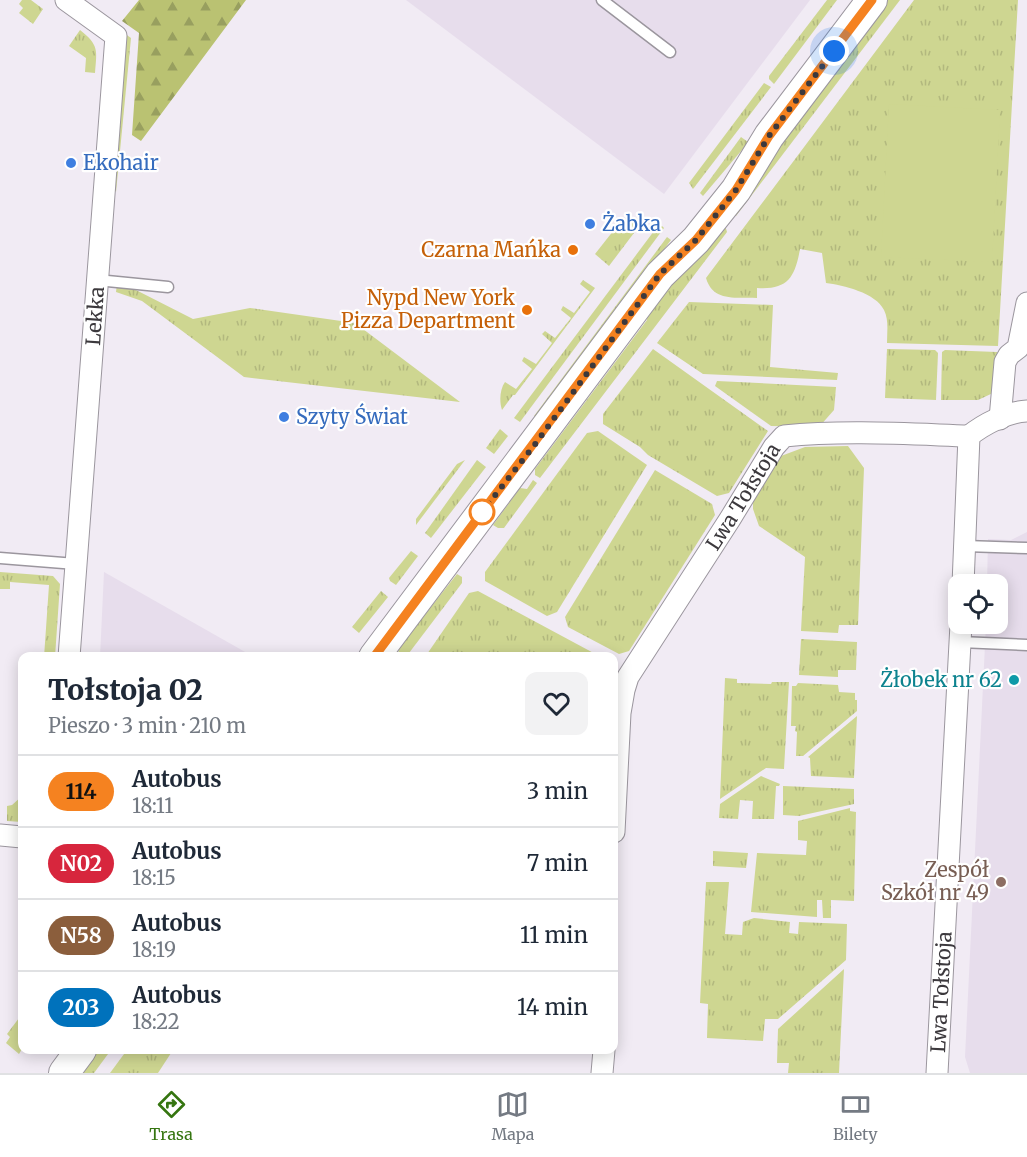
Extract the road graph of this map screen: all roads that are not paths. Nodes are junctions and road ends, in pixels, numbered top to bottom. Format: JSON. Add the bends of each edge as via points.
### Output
{"nodes":[{"id":1,"x":66,"y":0,"type":"edge"},
{"id":2,"x":602,"y":0,"type":"edge"},
{"id":3,"x":872,"y":0,"type":"edge"},
{"id":4,"x":670,"y":52,"type":"dead end"},
{"id":5,"x":97,"y":280,"type":"junction"},
{"id":6,"x":168,"y":287,"type":"dead end"},
{"id":7,"x":1027,"y":303,"type":"edge"},
{"id":8,"x":1027,"y":411,"type":"edge"},
{"id":9,"x":1000,"y":418,"type":"junction"},
{"id":10,"x":969,"y":436,"type":"junction"},
{"id":11,"x":965,"y":546,"type":"junction"},
{"id":12,"x":1027,"y":548,"type":"edge"},
{"id":13,"x":0,"y":558,"type":"edge"},
{"id":14,"x":76,"y":564,"type":"junction"},
{"id":15,"x":964,"y":574,"type":"edge"},
{"id":16,"x":960,"y":634,"type":"edge"},
{"id":17,"x":966,"y":634,"type":"edge"},
{"id":18,"x":1027,"y":645,"type":"edge"},
{"id":19,"x":69,"y":652,"type":"edge"},
{"id":20,"x":378,"y":652,"type":"edge"},
{"id":21,"x":618,"y":709,"type":"edge"},
{"id":22,"x":0,"y":835,"type":"edge"},
{"id":23,"x":18,"y":837,"type":"edge"},
{"id":24,"x":57,"y":1054,"type":"edge"},
{"id":25,"x":78,"y":1054,"type":"edge"},
{"id":26,"x":604,"y":1054,"type":"edge"},
{"id":27,"x":45,"y":1073,"type":"edge"},
{"id":28,"x":64,"y":1073,"type":"edge"},
{"id":29,"x":602,"y":1073,"type":"edge"},
{"id":30,"x":937,"y":1073,"type":"edge"}],
"edges":[{"from":1,"to":5,"type":"street","name":"Lekka","via":[[116,36]]},
{"from":2,"to":4,"type":"lane"},
{"from":3,"to":20,"type":"street","via":[[769,136],[723,178],[681,229],[660,274]]},
{"from":5,"to":6,"type":"lane"},
{"from":5,"to":14,"type":"street","name":"Lekka"},
{"from":7,"to":9,"type":"street","via":[[1018,348],[1005,362]]},
{"from":8,"to":9,"type":"street"},
{"from":9,"to":10,"type":"street"},
{"from":10,"to":11,"type":"street"},
{"from":10,"to":21,"type":"street","name":"Lwa Tołstoja","via":[[784,436],[634,666]]},
{"from":11,"to":12,"type":"lane"},
{"from":11,"to":15,"type":"street"},
{"from":13,"to":14,"type":"lane"},
{"from":14,"to":19,"type":"street","name":"Lekka"},
{"from":16,"to":30,"type":"street","name":"Lwa Tołstoja"},
{"from":17,"to":18,"type":"lane"},
{"from":22,"to":23,"type":"street"},
{"from":24,"to":27,"type":"street"},
{"from":25,"to":28,"type":"street"},
{"from":26,"to":29,"type":"street"}]}
